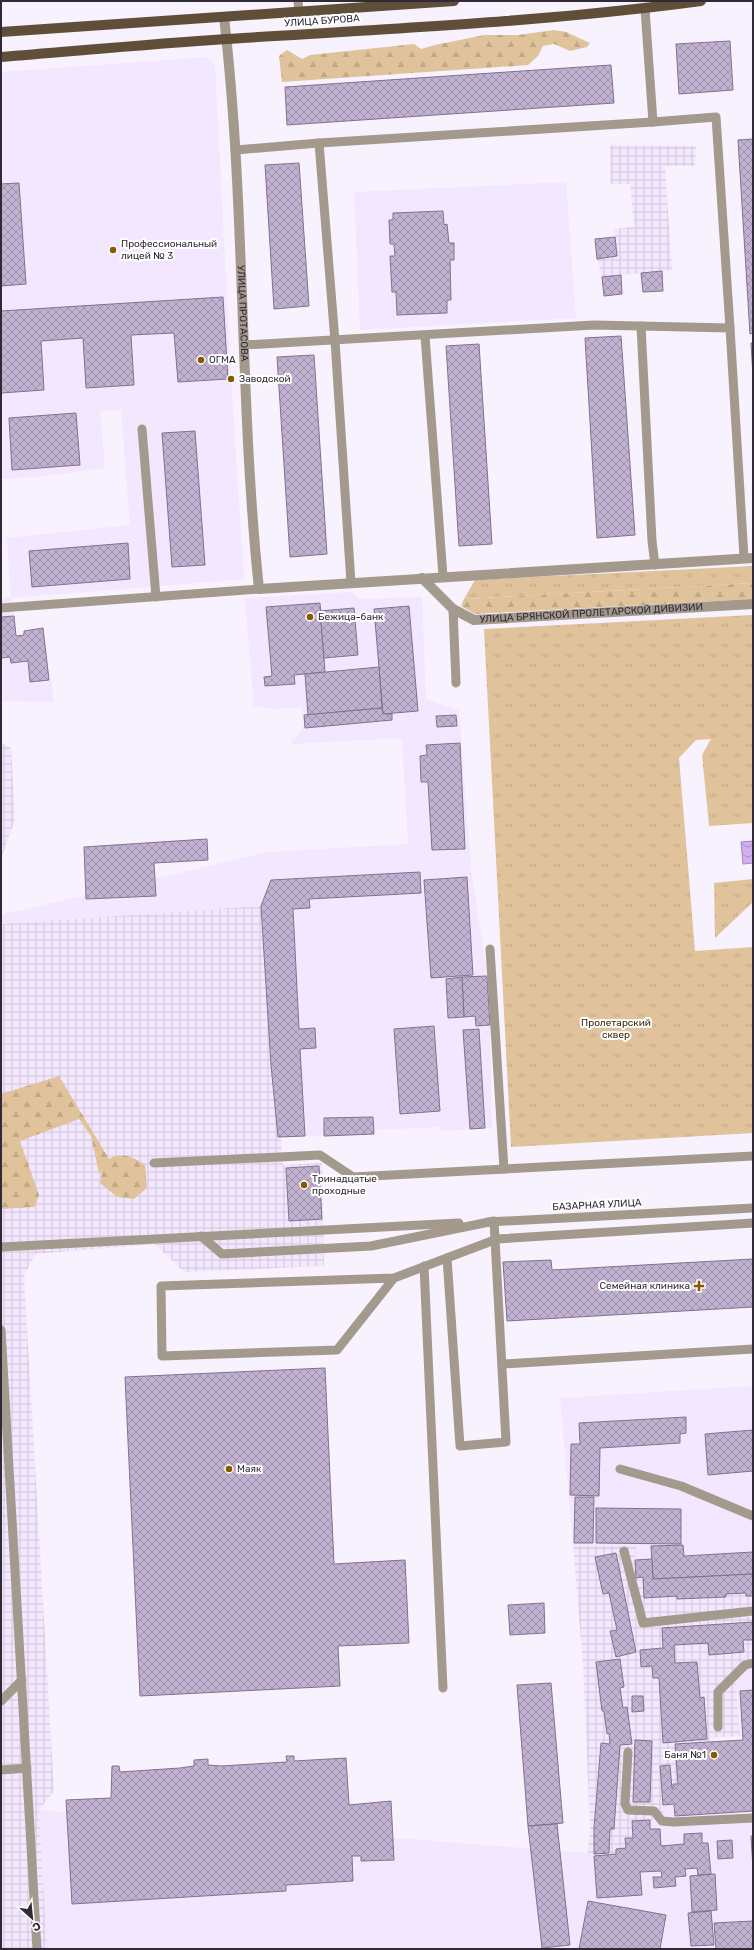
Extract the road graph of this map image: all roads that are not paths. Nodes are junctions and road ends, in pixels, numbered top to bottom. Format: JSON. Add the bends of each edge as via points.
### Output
{"nodes":[{"id":1,"x":298,"y":1,"type":"edge"},
{"id":2,"x":454,"y":1,"type":"edge"},
{"id":3,"x":701,"y":1,"type":"edge"},
{"id":4,"x":645,"y":9,"type":"junction"},
{"id":5,"x":299,"y":12,"type":"junction"},
{"id":6,"x":224,"y":17,"type":"junction"},
{"id":7,"x":1,"y":32,"type":"edge"},
{"id":8,"x":226,"y":39,"type":"junction"},
{"id":9,"x":1,"y":57,"type":"edge"},
{"id":10,"x":653,"y":122,"type":"junction"},
{"id":11,"x":319,"y":143,"type":"junction"},
{"id":12,"x":236,"y":150,"type":"junction"},
{"id":13,"x":641,"y":326,"type":"junction"},
{"id":14,"x":730,"y":328,"type":"junction"},
{"id":15,"x":425,"y":336,"type":"junction"},
{"id":16,"x":335,"y":341,"type":"junction"},
{"id":17,"x":244,"y":345,"type":"junction"},
{"id":18,"x":142,"y":429,"type":"dead end"},
{"id":19,"x":749,"y":558,"type":"edge"},
{"id":20,"x":655,"y":565,"type":"junction"},
{"id":21,"x":443,"y":576,"type":"junction"},
{"id":22,"x":422,"y":578,"type":"junction"},
{"id":23,"x":351,"y":582,"type":"junction"},
{"id":24,"x":259,"y":589,"type":"junction"},
{"id":25,"x":156,"y":597,"type":"junction"},
{"id":26,"x":753,"y":604,"type":"edge"},
{"id":27,"x":1,"y":608,"type":"edge"},
{"id":28,"x":453,"y":609,"type":"junction"},
{"id":29,"x":456,"y":683,"type":"dead end"},
{"id":30,"x":490,"y":949,"type":"dead end"},
{"id":31,"x":753,"y":1156,"type":"edge"},
{"id":32,"x":154,"y":1163,"type":"dead end"},
{"id":33,"x":504,"y":1169,"type":"junction"},
{"id":34,"x":753,"y":1208,"type":"edge"},
{"id":35,"x":494,"y":1221,"type":"junction"},
{"id":36,"x":753,"y":1223,"type":"edge"},
{"id":37,"x":201,"y":1236,"type":"junction"},
{"id":38,"x":495,"y":1240,"type":"junction"},
{"id":39,"x":1,"y":1247,"type":"edge"},
{"id":40,"x":447,"y":1258,"type":"junction"},
{"id":41,"x":424,"y":1266,"type":"junction"},
{"id":42,"x":394,"y":1278,"type":"junction"},
{"id":43,"x":1,"y":1330,"type":"edge"},
{"id":44,"x":753,"y":1349,"type":"edge"},
{"id":45,"x":502,"y":1364,"type":"junction"},
{"id":46,"x":5,"y":1457,"type":"edge"},
{"id":47,"x":620,"y":1469,"type":"dead end"},
{"id":48,"x":753,"y":1516,"type":"edge"},
{"id":49,"x":624,"y":1551,"type":"dead end"},
{"id":50,"x":753,"y":1611,"type":"edge"},
{"id":51,"x":753,"y":1663,"type":"edge"},
{"id":52,"x":22,"y":1680,"type":"junction"},
{"id":53,"x":443,"y":1688,"type":"dead end"},
{"id":54,"x":1,"y":1701,"type":"edge"},
{"id":55,"x":718,"y":1727,"type":"dead end"},
{"id":56,"x":628,"y":1752,"type":"dead end"},
{"id":57,"x":27,"y":1768,"type":"junction"},
{"id":58,"x":1,"y":1770,"type":"edge"},
{"id":59,"x":753,"y":1818,"type":"edge"},
{"id":60,"x":37,"y":1949,"type":"edge"}],
"edges":[{"from":1,"to":5,"type":"lane"},
{"from":2,"to":5,"type":"main road","name":"УЛИЦА БУРОВА"},
{"from":3,"to":4,"type":"main road","name":"УЛИЦА БУРОВА"},
{"from":4,"to":8,"type":"main road","name":"УЛИЦА БУРОВА","via":[[298,36]]},
{"from":4,"to":10,"type":"lane"},
{"from":5,"to":6,"type":"main road","name":"УЛИЦА БУРОВА"},
{"from":6,"to":7,"type":"main road","name":"УЛИЦА БУРОВА"},
{"from":6,"to":8,"type":"street","name":"УЛИЦА ПРОТАСОВА"},
{"from":8,"to":9,"type":"main road","name":"УЛИЦА БУРОВА"},
{"from":8,"to":12,"type":"street","name":"УЛИЦА ПРОТАСОВА"},
{"from":10,"to":11,"type":"lane"},
{"from":10,"to":14,"type":"lane","via":[[716,117]]},
{"from":11,"to":12,"type":"lane"},
{"from":11,"to":16,"type":"lane"},
{"from":12,"to":17,"type":"street","name":"УЛИЦА ПРОТАСОВА"},
{"from":13,"to":14,"type":"lane"},
{"from":13,"to":15,"type":"lane","via":[[594,325]]},
{"from":13,"to":20,"type":"lane"},
{"from":14,"to":19,"type":"lane"},
{"from":15,"to":16,"type":"lane"},
{"from":15,"to":21,"type":"lane"},
{"from":16,"to":17,"type":"lane"},
{"from":16,"to":23,"type":"lane"},
{"from":17,"to":24,"type":"street","name":"УЛИЦА ПРОТАСОВА"},
{"from":18,"to":25,"type":"lane"},
{"from":19,"to":20,"type":"street"},
{"from":20,"to":21,"type":"street"},
{"from":21,"to":22,"type":"street"},
{"from":22,"to":23,"type":"street"},
{"from":22,"to":28,"type":"street","name":"УЛИЦА БРЯНСКОЙ ПРОЛЕТАРСКОЙ ДИВИЗИИ"},
{"from":23,"to":24,"type":"street"},
{"from":24,"to":25,"type":"lane"},
{"from":25,"to":27,"type":"lane"},
{"from":26,"to":28,"type":"street","name":"УЛИЦА БРЯНСКОЙ ПРОЛЕТАРСКОЙ ДИВИЗИИ","via":[[474,620]]},
{"from":28,"to":29,"type":"lane"},
{"from":30,"to":33,"type":"lane"},
{"from":31,"to":33,"type":"lane"},
{"from":32,"to":33,"type":"lane","via":[[320,1155],[353,1177]]},
{"from":34,"to":35,"type":"lane","name":"БАЗАРНАЯ УЛИЦА"},
{"from":35,"to":37,"type":"lane","name":"БАЗАРНАЯ УЛИЦА"},
{"from":35,"to":37,"type":"lane","via":[[371,1246],[222,1254]]},
{"from":35,"to":38,"type":"lane"},
{"from":36,"to":38,"type":"lane"},
{"from":37,"to":39,"type":"lane","name":"БАЗАРНАЯ УЛИЦА"},
{"from":38,"to":40,"type":"lane"},
{"from":38,"to":45,"type":"lane"},
{"from":40,"to":41,"type":"lane"},
{"from":40,"to":45,"type":"lane","via":[[460,1446],[506,1442]]},
{"from":41,"to":42,"type":"lane"},
{"from":41,"to":53,"type":"lane"},
{"from":42,"to":42,"type":"lane","via":[[337,1350],[162,1356],[161,1286]]},
{"from":43,"to":46,"type":"lane"},
{"from":44,"to":45,"type":"lane"},
{"from":46,"to":52,"type":"lane"},
{"from":47,"to":48,"type":"lane","via":[[681,1486]]},
{"from":49,"to":50,"type":"lane","via":[[643,1623]]},
{"from":51,"to":55,"type":"lane","via":[[745,1665],[718,1692]]},
{"from":52,"to":54,"type":"lane"},
{"from":52,"to":57,"type":"lane"},
{"from":56,"to":59,"type":"lane","via":[[625,1804],[628,1810],[654,1811],[662,1821],[674,1822]]},
{"from":57,"to":58,"type":"lane"},
{"from":57,"to":60,"type":"lane"}]}
